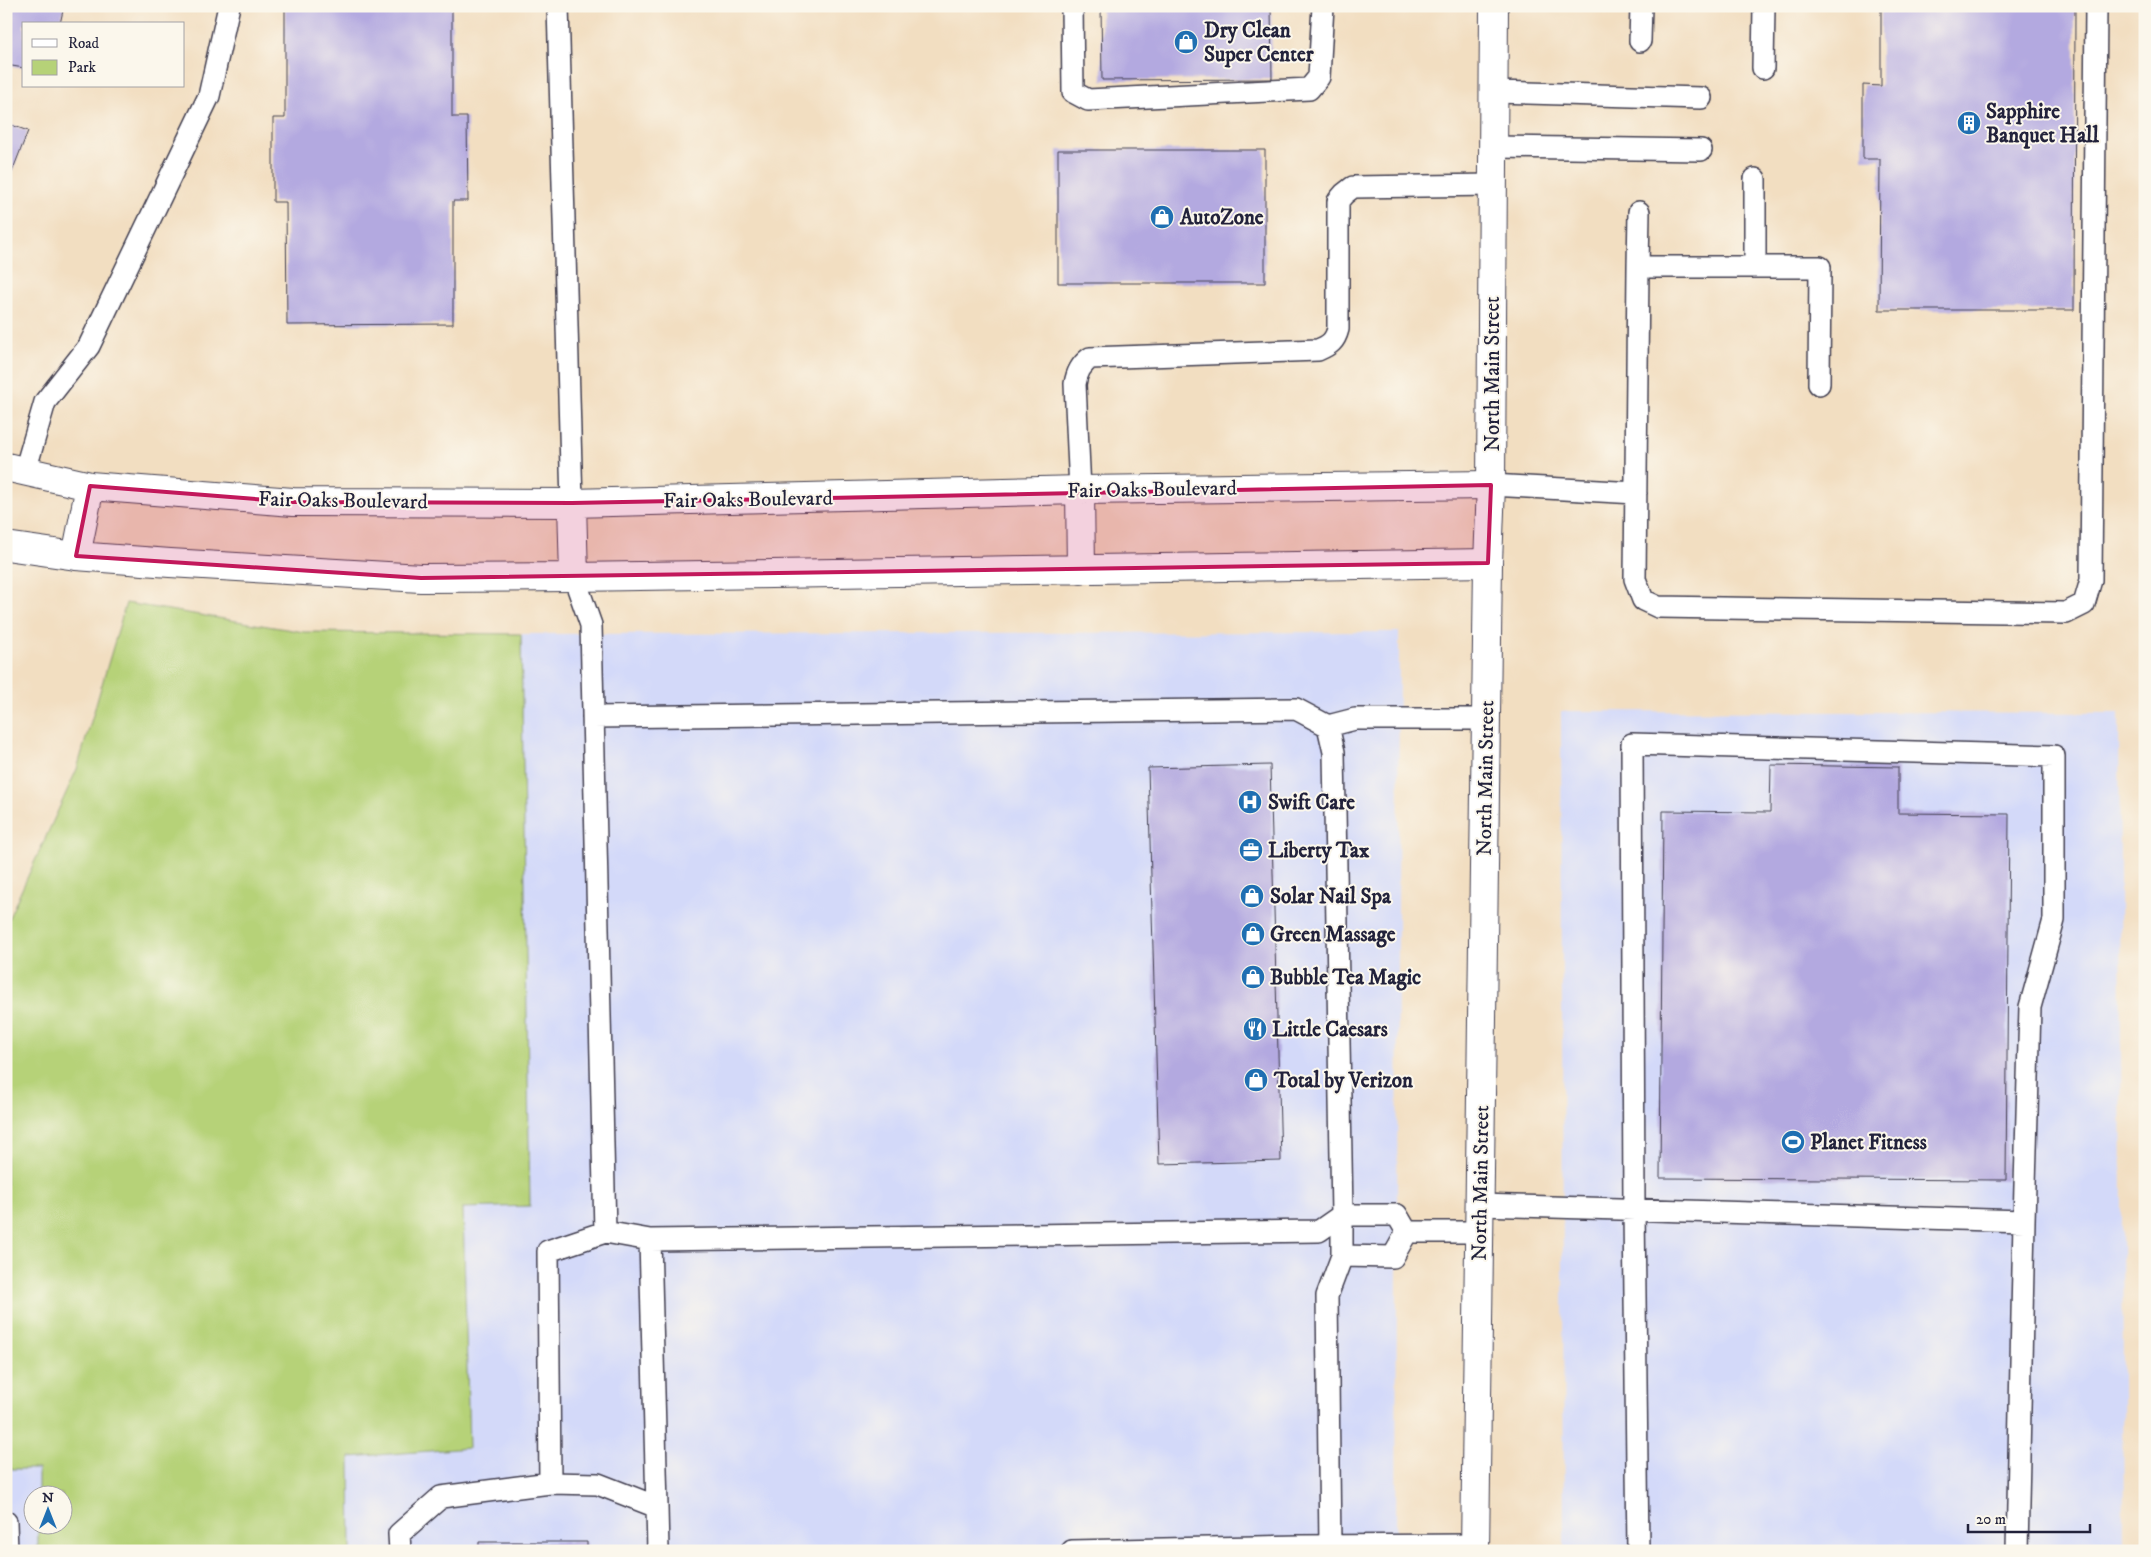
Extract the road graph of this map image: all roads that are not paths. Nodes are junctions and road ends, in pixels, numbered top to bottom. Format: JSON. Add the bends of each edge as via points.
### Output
{"nodes":[{"id":1,"x":229,"y":6,"type":"edge"},
{"id":2,"x":558,"y":6,"type":"edge"},
{"id":3,"x":1072,"y":6,"type":"edge"},
{"id":4,"x":1323,"y":6,"type":"edge"},
{"id":5,"x":1494,"y":6,"type":"edge"},
{"id":6,"x":1641,"y":6,"type":"edge"},
{"id":7,"x":1764,"y":6,"type":"edge"},
{"id":8,"x":2096,"y":6,"type":"edge"},
{"id":9,"x":1640,"y":41,"type":"dead end"},
{"id":10,"x":1763,"y":68,"type":"dead end"},
{"id":11,"x":1494,"y":92,"type":"junction"},
{"id":12,"x":1701,"y":98,"type":"dead end"},
{"id":13,"x":1494,"y":147,"type":"junction"},
{"id":14,"x":1701,"y":150,"type":"dead end"},
{"id":15,"x":1756,"y":179,"type":"dead end"},
{"id":16,"x":1493,"y":185,"type":"junction"},
{"id":17,"x":1638,"y":212,"type":"dead end"},
{"id":18,"x":1638,"y":267,"type":"junction"},
{"id":19,"x":1756,"y":267,"type":"junction"},
{"id":20,"x":1819,"y":384,"type":"dead end"},
{"id":21,"x":16,"y":469,"type":"edge"},
{"id":22,"x":1491,"y":485,"type":"junction"},
{"id":23,"x":90,"y":486,"type":"junction"},
{"id":24,"x":1080,"y":490,"type":"junction"},
{"id":25,"x":1636,"y":493,"type":"junction"},
{"id":26,"x":572,"y":503,"type":"junction"},
{"id":27,"x":6,"y":546,"type":"edge"},
{"id":28,"x":76,"y":556,"type":"junction"},
{"id":29,"x":1488,"y":563,"type":"junction"},
{"id":30,"x":1081,"y":570,"type":"junction"},
{"id":31,"x":574,"y":578,"type":"junction"},
{"id":32,"x":594,"y":717,"type":"junction"},
{"id":33,"x":1486,"y":719,"type":"junction"},
{"id":34,"x":1328,"y":726,"type":"junction"},
{"id":35,"x":1634,"y":1211,"type":"junction"},
{"id":36,"x":1342,"y":1216,"type":"junction"},
{"id":37,"x":1480,"y":1218,"type":"junction"},
{"id":38,"x":2024,"y":1221,"type":"junction"},
{"id":39,"x":605,"y":1232,"type":"junction"},
{"id":40,"x":1407,"y":1232,"type":"junction"},
{"id":41,"x":650,"y":1240,"type":"junction"},
{"id":42,"x":1342,"y":1256,"type":"junction"},
{"id":43,"x":550,"y":1483,"type":"junction"},
{"id":44,"x":657,"y":1507,"type":"junction"},
{"id":45,"x":6,"y":1522,"type":"edge"},
{"id":46,"x":1330,"y":1546,"type":"junction"},
{"id":47,"x":1300,"y":1548,"type":"edge"},
{"id":48,"x":1475,"y":1548,"type":"edge"},
{"id":49,"x":7,"y":1551,"type":"edge"},
{"id":50,"x":400,"y":1551,"type":"edge"},
{"id":51,"x":658,"y":1551,"type":"edge"},
{"id":52,"x":1072,"y":1551,"type":"edge"},
{"id":53,"x":1638,"y":1551,"type":"edge"},
{"id":54,"x":2017,"y":1551,"type":"edge"}],
"edges":[{"from":1,"to":21,"type":"lane","via":[[209,96],[89,346],[45,402]]},
{"from":2,"to":26,"type":"lane"},
{"from":3,"to":4,"type":"lane","via":[[1073,92],[1088,100],[1309,89],[1319,77]]},
{"from":5,"to":11,"type":"street","name":"North Main Street"},
{"from":6,"to":9,"type":"lane"},
{"from":7,"to":10,"type":"lane"},
{"from":8,"to":25,"type":"lane","via":[[2091,580],[2084,604],[2066,613],[1658,606],[1643,600],[1634,579]]},
{"from":11,"to":12,"type":"lane"},
{"from":11,"to":13,"type":"street","name":"North Main Street"},
{"from":13,"to":14,"type":"lane"},
{"from":13,"to":16,"type":"street","name":"North Main Street"},
{"from":15,"to":19,"type":"lane"},
{"from":16,"to":22,"type":"street","name":"North Main Street"},
{"from":16,"to":24,"type":"lane","via":[[1353,188],[1344,194],[1338,201],[1338,329],[1336,339],[1328,346],[1318,350],[1090,358],[1083,363],[1075,384]]},
{"from":17,"to":18,"type":"lane"},
{"from":18,"to":19,"type":"lane"},
{"from":18,"to":25,"type":"lane"},
{"from":19,"to":20,"type":"lane","via":[[1820,267]]},
{"from":21,"to":23,"type":"street","name":"Fair Oaks Boulevard"},
{"from":22,"to":24,"type":"street","name":"Fair Oaks Boulevard"},
{"from":22,"to":25,"type":"lane"},
{"from":22,"to":29,"type":"street","name":"North Main Street"},
{"from":23,"to":26,"type":"street","name":"Fair Oaks Boulevard","via":[[293,502]]},
{"from":23,"to":28,"type":"street"},
{"from":24,"to":26,"type":"street","name":"Fair Oaks Boulevard"},
{"from":24,"to":30,"type":"street"},
{"from":26,"to":31,"type":"street"},
{"from":27,"to":28,"type":"street"},
{"from":28,"to":31,"type":"street","via":[[421,578]]},
{"from":29,"to":30,"type":"street"},
{"from":29,"to":33,"type":"street","name":"North Main Street"},
{"from":30,"to":31,"type":"street"},
{"from":31,"to":32,"type":"lane","via":[[591,625]]},
{"from":32,"to":34,"type":"lane","via":[[1296,709]]},
{"from":32,"to":39,"type":"lane"},
{"from":33,"to":34,"type":"lane","via":[[1355,719]]},
{"from":33,"to":37,"type":"street","name":"North Main Street"},
{"from":34,"to":36,"type":"lane","via":[[1334,752]]},
{"from":35,"to":37,"type":"lane"},
{"from":35,"to":38,"type":"lane"},
{"from":35,"to":38,"type":"lane","via":[[1632,744],[2054,756],[2054,920],[2030,1007]]},
{"from":35,"to":53,"type":"lane"},
{"from":36,"to":40,"type":"lane","via":[[1397,1215]]},
{"from":36,"to":41,"type":"lane","via":[[1319,1231]]},
{"from":36,"to":42,"type":"lane"},
{"from":37,"to":40,"type":"lane"},
{"from":37,"to":48,"type":"street","name":"North Main Street"},
{"from":38,"to":54,"type":"lane"},
{"from":39,"to":41,"type":"lane"},
{"from":39,"to":43,"type":"lane","via":[[548,1251]]},
{"from":40,"to":42,"type":"lane","via":[[1393,1257]]},
{"from":41,"to":44,"type":"lane"},
{"from":42,"to":46,"type":"lane","via":[[1327,1296]]},
{"from":43,"to":44,"type":"lane","via":[[598,1484]]},
{"from":43,"to":50,"type":"lane","via":[[441,1497],[400,1534]]},
{"from":44,"to":51,"type":"lane"},
{"from":45,"to":49,"type":"lane"},
{"from":46,"to":47,"type":"lane"},
{"from":46,"to":48,"type":"lane"},
{"from":47,"to":52,"type":"lane"}]}
